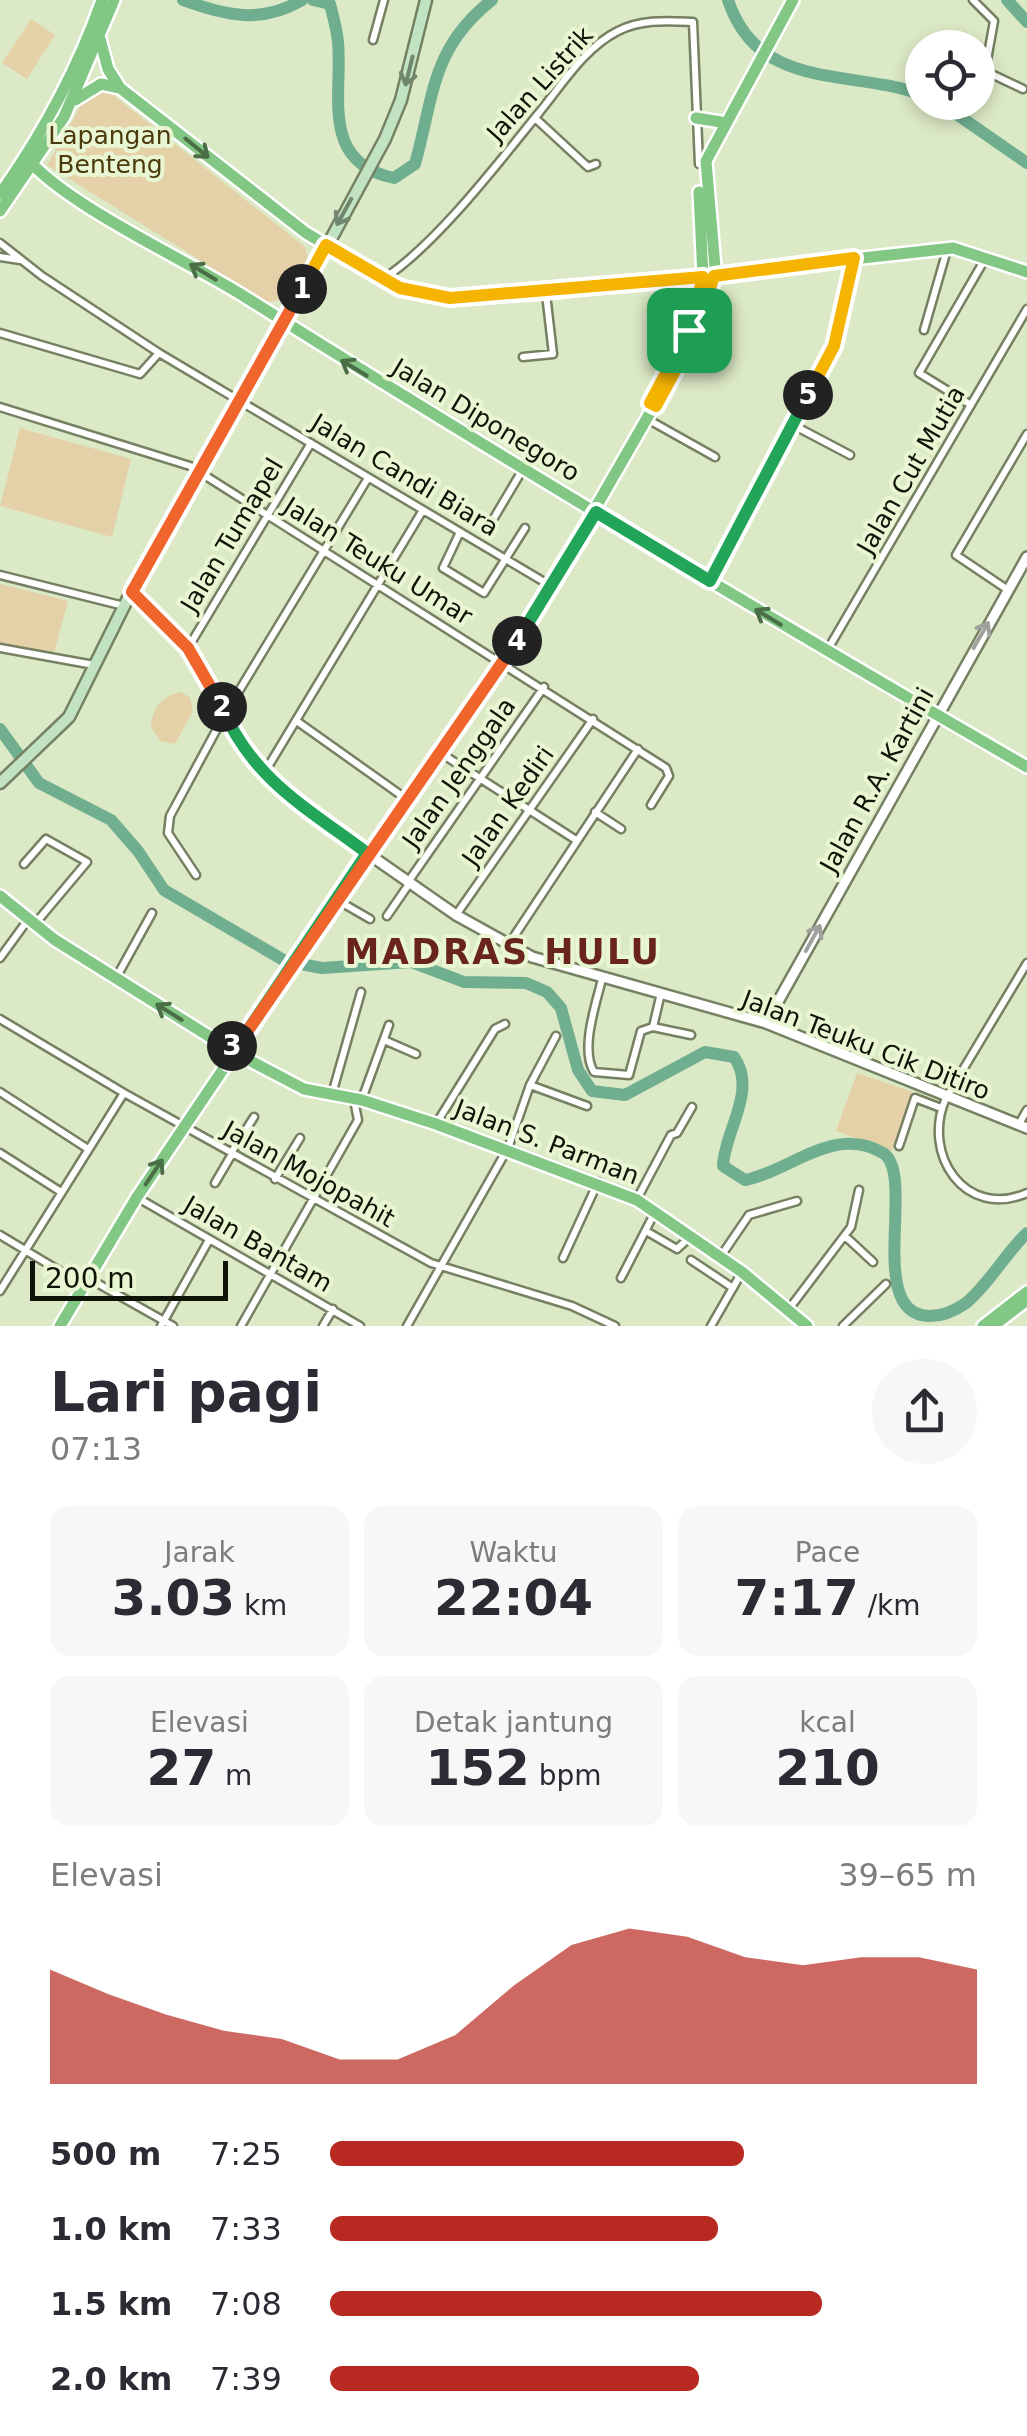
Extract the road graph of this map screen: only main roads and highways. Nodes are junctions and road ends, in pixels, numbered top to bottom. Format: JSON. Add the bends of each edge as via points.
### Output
{"nodes":[{"id":1,"x":102,"y":0,"type":"edge"},
{"id":2,"x":114,"y":0,"type":"edge"},
{"id":3,"x":426,"y":0,"type":"edge"},
{"id":4,"x":789,"y":0,"type":"edge"},
{"id":5,"x":100,"y":39,"type":"junction"},
{"id":6,"x":750,"y":73,"type":"junction"},
{"id":7,"x":120,"y":88,"type":"junction"},
{"id":8,"x":68,"y":102,"type":"junction"},
{"id":9,"x":696,"y":118,"type":"road end"},
{"id":10,"x":721,"y":122,"type":"junction"},
{"id":11,"x":29,"y":161,"type":"junction"},
{"id":12,"x":0,"y":194,"type":"edge"},
{"id":13,"x":0,"y":211,"type":"edge"},
{"id":14,"x":326,"y":245,"type":"junction"},
{"id":15,"x":714,"y":253,"type":"junction"},
{"id":16,"x":740,"y":270,"type":"junction"},
{"id":17,"x":1027,"y":272,"type":"edge"},
{"id":18,"x":708,"y":276,"type":"junction"},
{"id":19,"x":284,"y":324,"type":"junction"},
{"id":20,"x":653,"y":405,"type":"junction"},
{"id":21,"x":593,"y":509,"type":"junction"},
{"id":22,"x":1027,"y":767,"type":"edge"},
{"id":23,"x":0,"y":783,"type":"edge"},
{"id":24,"x":0,"y":896,"type":"edge"},
{"id":25,"x":240,"y":1042,"type":"junction"},
{"id":26,"x":223,"y":1046,"type":"junction"},
{"id":27,"x":242,"y":1058,"type":"junction"},
{"id":28,"x":228,"y":1062,"type":"junction"},
{"id":29,"x":1027,"y":1292,"type":"edge"},
{"id":30,"x":1027,"y":1300,"type":"edge"},
{"id":31,"x":60,"y":1326,"type":"edge"},
{"id":32,"x":807,"y":1326,"type":"edge"},
{"id":33,"x":983,"y":1326,"type":"edge"},
{"id":34,"x":994,"y":1326,"type":"edge"}],
"edges":[{"from":1,"to":8,"type":"main road"},
{"from":2,"to":5,"type":"main road"},
{"from":3,"to":14,"type":"main road","one_way":true,"via":[[385,140]]},
{"from":4,"to":6,"type":"main road"},
{"from":5,"to":7,"type":"main road"},
{"from":5,"to":8,"type":"main road"},
{"from":6,"to":10,"type":"main road"},
{"from":6,"to":15,"type":"main road","via":[[706,161]]},
{"from":7,"to":8,"type":"main road","via":[[101,84]]},
{"from":7,"to":14,"type":"main road","one_way":true},
{"from":8,"to":11,"type":"main road"},
{"from":9,"to":10,"type":"main road"},
{"from":10,"to":18,"type":"main road","via":[[699,164]]},
{"from":11,"to":12,"type":"main road"},
{"from":11,"to":13,"type":"main road"},
{"from":19,"to":11,"type":"main road","name":"Jalan Diponegoro","one_way":true,"via":[[74,196]]},
{"from":14,"to":18,"type":"main road","via":[[384,279],[450,298]]},
{"from":14,"to":19,"type":"main road"},
{"from":15,"to":16,"type":"main road"},
{"from":15,"to":18,"type":"main road"},
{"from":16,"to":17,"type":"main road","via":[[947,250]]},
{"from":16,"to":18,"type":"main road"},
{"from":18,"to":20,"type":"main road"},
{"from":21,"to":19,"type":"main road","name":"Jalan Diponegoro","one_way":true},
{"from":19,"to":23,"type":"main road","via":[[64,724]]},
{"from":20,"to":21,"type":"main road"},
{"from":20,"to":21,"type":"main road"},
{"from":22,"to":21,"type":"main road","name":"Jalan Diponegoro","one_way":true},
{"from":21,"to":25,"type":"main road","via":[[539,608]]},
{"from":26,"to":24,"type":"main road","one_way":true,"via":[[30,923]]},
{"from":25,"to":26,"type":"main road"},
{"from":25,"to":27,"type":"main road"},
{"from":26,"to":28,"type":"main road"},
{"from":27,"to":28,"type":"main road"},
{"from":27,"to":32,"type":"main road","name":"Jalan S. Parman","via":[[304,1089],[436,1124],[637,1200]]},
{"from":31,"to":28,"type":"main road","one_way":true},
{"from":29,"to":33,"type":"main road"},
{"from":30,"to":34,"type":"main road"}]}
